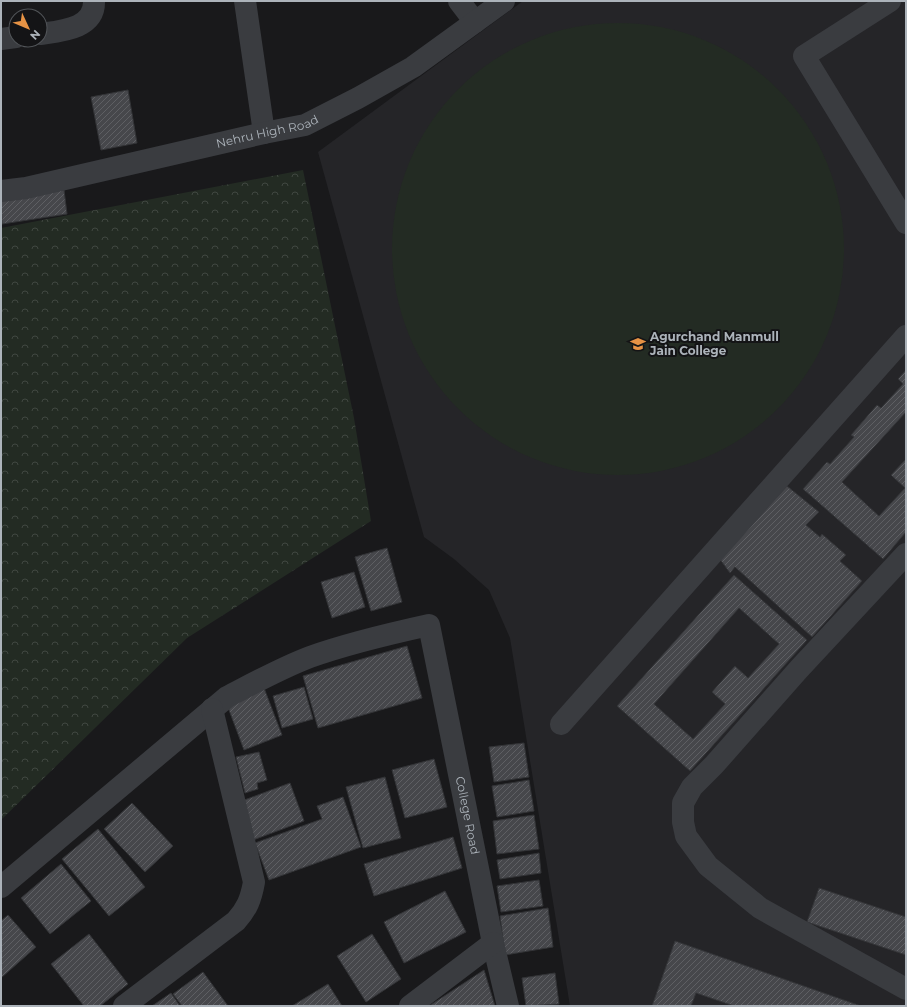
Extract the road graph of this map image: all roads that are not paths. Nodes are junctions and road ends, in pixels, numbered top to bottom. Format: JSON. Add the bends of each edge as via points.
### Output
{"nodes":[{"id":1,"x":94,"y":1,"type":"edge"},
{"id":2,"x":245,"y":1,"type":"edge"},
{"id":3,"x":459,"y":1,"type":"edge"},
{"id":4,"x":504,"y":1,"type":"edge"},
{"id":5,"x":890,"y":1,"type":"edge"},
{"id":6,"x":475,"y":22,"type":"junction"},
{"id":7,"x":48,"y":33,"type":"edge"},
{"id":8,"x":264,"y":133,"type":"junction"},
{"id":9,"x":1,"y":191,"type":"edge"},
{"id":10,"x":906,"y":223,"type":"edge"},
{"id":11,"x":906,"y":336,"type":"edge"},
{"id":12,"x":906,"y":554,"type":"edge"},
{"id":13,"x":212,"y":710,"type":"junction"},
{"id":14,"x":560,"y":724,"type":"dead end"},
{"id":15,"x":1,"y":887,"type":"edge"},
{"id":16,"x":493,"y":944,"type":"junction"},
{"id":17,"x":906,"y":989,"type":"edge"},
{"id":18,"x":124,"y":1006,"type":"edge"},
{"id":19,"x":410,"y":1006,"type":"edge"},
{"id":20,"x":508,"y":1006,"type":"edge"}],
"edges":[{"from":1,"to":7,"type":"street","via":[[94,10],[85,22],[75,28]]},
{"from":2,"to":8,"type":"street"},
{"from":3,"to":6,"type":"street"},
{"from":4,"to":6,"type":"street","name":"Nehru High Road"},
{"from":5,"to":10,"type":"street","via":[[804,56]]},
{"from":6,"to":8,"type":"street","name":"Nehru High Road","via":[[413,67],[358,98],[305,125]]},
{"from":8,"to":9,"type":"street","name":"Nehru High Road","via":[[26,188]]},
{"from":11,"to":14,"type":"street"},
{"from":12,"to":17,"type":"street","via":[[692,787],[683,803],[682,822],[686,836],[708,866],[760,908]]},
{"from":13,"to":15,"type":"street"},
{"from":13,"to":16,"type":"street","name":"College Road","via":[[227,697],[310,657],[372,637],[429,625]]},
{"from":13,"to":18,"type":"street","via":[[254,882],[251,898],[246,910],[236,921]]},
{"from":16,"to":19,"type":"street"},
{"from":16,"to":20,"type":"street","name":"College Road"}]}
